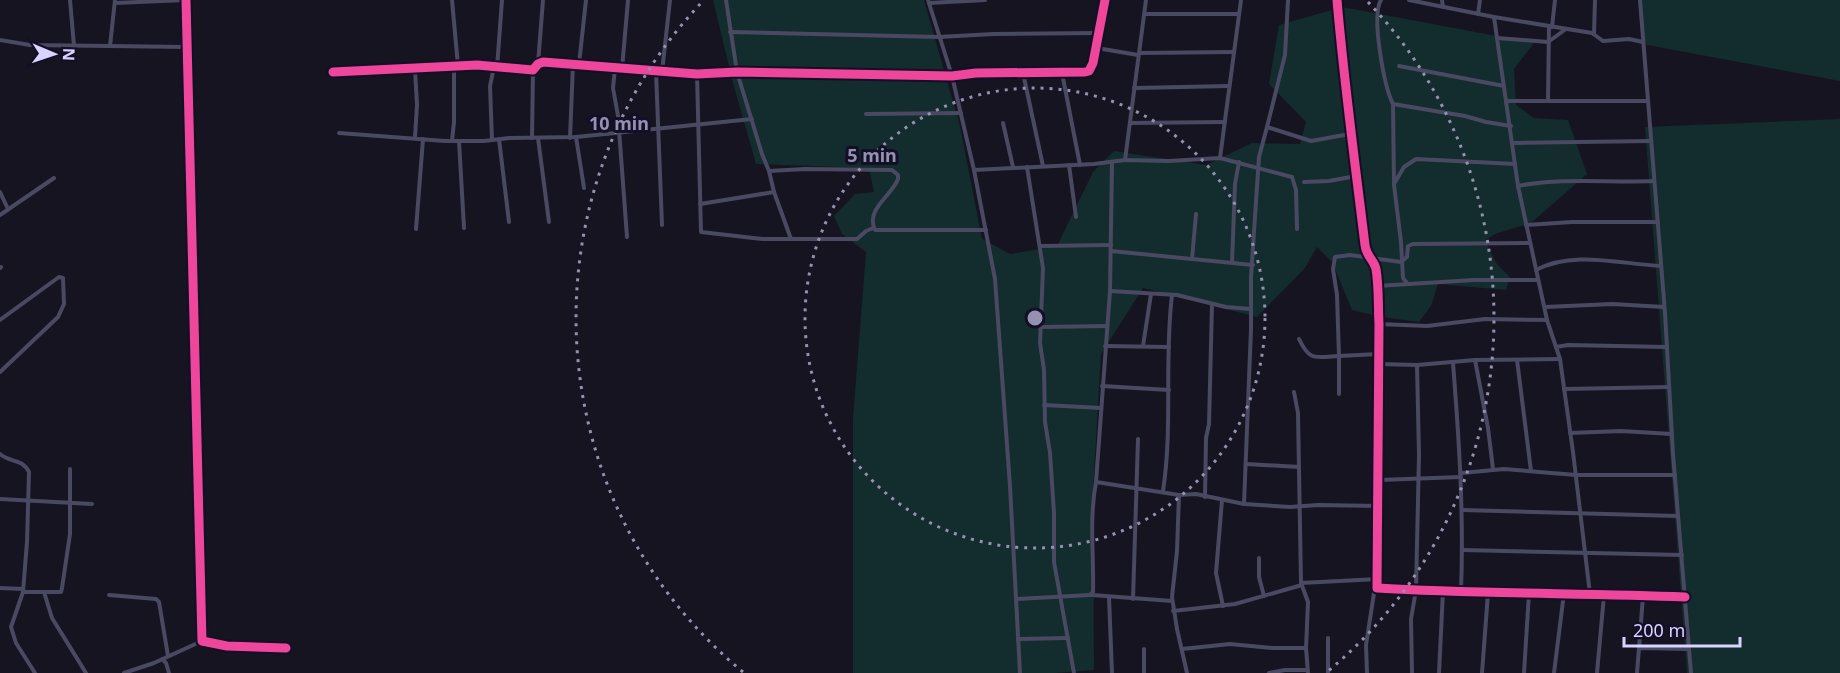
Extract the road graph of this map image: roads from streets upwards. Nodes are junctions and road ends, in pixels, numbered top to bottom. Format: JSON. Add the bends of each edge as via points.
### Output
{"nodes":[{"id":1,"x":70,"y":0,"type":"edge"},
{"id":2,"x":186,"y":0,"type":"edge"},
{"id":3,"x":452,"y":0,"type":"edge"},
{"id":4,"x":502,"y":0,"type":"edge"},
{"id":5,"x":543,"y":0,"type":"edge"},
{"id":6,"x":586,"y":0,"type":"edge"},
{"id":7,"x":628,"y":0,"type":"edge"},
{"id":8,"x":670,"y":0,"type":"edge"},
{"id":9,"x":726,"y":0,"type":"edge"},
{"id":10,"x":985,"y":0,"type":"edge"},
{"id":11,"x":1105,"y":0,"type":"edge"},
{"id":12,"x":1146,"y":0,"type":"edge"},
{"id":13,"x":1241,"y":0,"type":"edge"},
{"id":14,"x":1288,"y":0,"type":"edge"},
{"id":15,"x":1337,"y":0,"type":"edge"},
{"id":16,"x":1381,"y":0,"type":"edge"},
{"id":17,"x":1409,"y":0,"type":"edge"},
{"id":18,"x":1442,"y":0,"type":"edge"},
{"id":19,"x":1480,"y":0,"type":"edge"},
{"id":20,"x":1555,"y":0,"type":"edge"},
{"id":21,"x":1595,"y":0,"type":"edge"},
{"id":22,"x":1640,"y":0,"type":"edge"},
{"id":23,"x":115,"y":1,"type":"edge"},
{"id":24,"x":929,"y":2,"type":"edge"},
{"id":25,"x":1443,"y":7,"type":"junction"},
{"id":26,"x":1144,"y":14,"type":"junction"},
{"id":27,"x":1239,"y":14,"type":"junction"},
{"id":28,"x":1478,"y":14,"type":"junction"},
{"id":29,"x":1494,"y":17,"type":"junction"},
{"id":30,"x":1551,"y":27,"type":"junction"},
{"id":31,"x":1566,"y":29,"type":"junction"},
{"id":32,"x":730,"y":32,"type":"junction"},
{"id":33,"x":1099,"y":33,"type":"junction"},
{"id":34,"x":1594,"y":34,"type":"junction"},
{"id":35,"x":939,"y":37,"type":"junction"},
{"id":36,"x":1497,"y":38,"type":"junction"},
{"id":37,"x":0,"y":40,"type":"edge"},
{"id":38,"x":1548,"y":42,"type":"junction"},
{"id":39,"x":1643,"y":42,"type":"junction"},
{"id":40,"x":74,"y":46,"type":"junction"},
{"id":41,"x":110,"y":46,"type":"junction"},
{"id":42,"x":188,"y":47,"type":"junction"},
{"id":43,"x":1097,"y":48,"type":"junction"},
{"id":44,"x":1233,"y":52,"type":"junction"},
{"id":45,"x":1138,"y":54,"type":"junction"},
{"id":46,"x":538,"y":64,"type":"junction"},
{"id":47,"x":573,"y":64,"type":"junction"},
{"id":48,"x":579,"y":64,"type":"junction"},
{"id":49,"x":456,"y":66,"type":"junction"},
{"id":50,"x":1399,"y":66,"type":"dead end"},
{"id":51,"x":496,"y":67,"type":"junction"},
{"id":52,"x":615,"y":68,"type":"junction"},
{"id":53,"x":415,"y":69,"type":"junction"},
{"id":54,"x":622,"y":69,"type":"junction"},
{"id":55,"x":533,"y":70,"type":"junction"},
{"id":56,"x":333,"y":72,"type":"dead end"},
{"id":57,"x":656,"y":72,"type":"junction"},
{"id":58,"x":662,"y":72,"type":"junction"},
{"id":59,"x":737,"y":72,"type":"junction"},
{"id":60,"x":1023,"y":73,"type":"junction"},
{"id":61,"x":1062,"y":73,"type":"junction"},
{"id":62,"x":696,"y":74,"type":"junction"},
{"id":63,"x":952,"y":76,"type":"junction"},
{"id":64,"x":1229,"y":86,"type":"junction"},
{"id":65,"x":1505,"y":86,"type":"junction"},
{"id":66,"x":1134,"y":88,"type":"junction"},
{"id":67,"x":1507,"y":101,"type":"junction"},
{"id":68,"x":1548,"y":101,"type":"junction"},
{"id":69,"x":1647,"y":101,"type":"junction"},
{"id":70,"x":1393,"y":104,"type":"junction"},
{"id":71,"x":961,"y":113,"type":"junction"},
{"id":72,"x":866,"y":114,"type":"dead end"},
{"id":73,"x":752,"y":119,"type":"junction"},
{"id":74,"x":1225,"y":122,"type":"junction"},
{"id":75,"x":1003,"y":123,"type":"dead end"},
{"id":76,"x":1130,"y":123,"type":"junction"},
{"id":77,"x":698,"y":126,"type":"junction"},
{"id":78,"x":1511,"y":126,"type":"junction"},
{"id":79,"x":1267,"y":127,"type":"junction"},
{"id":80,"x":659,"y":129,"type":"junction"},
{"id":81,"x":339,"y":133,"type":"dead end"},
{"id":82,"x":618,"y":133,"type":"junction"},
{"id":83,"x":1350,"y":134,"type":"junction"},
{"id":84,"x":415,"y":137,"type":"junction"},
{"id":85,"x":576,"y":137,"type":"junction"},
{"id":86,"x":532,"y":138,"type":"junction"},
{"id":87,"x":538,"y":138,"type":"junction"},
{"id":88,"x":570,"y":138,"type":"junction"},
{"id":89,"x":423,"y":139,"type":"junction"},
{"id":90,"x":498,"y":139,"type":"junction"},
{"id":91,"x":492,"y":140,"type":"junction"},
{"id":92,"x":452,"y":141,"type":"junction"},
{"id":93,"x":459,"y":141,"type":"junction"},
{"id":94,"x":1651,"y":141,"type":"junction"},
{"id":95,"x":1513,"y":143,"type":"junction"},
{"id":96,"x":1220,"y":158,"type":"junction"},
{"id":97,"x":1125,"y":160,"type":"junction"},
{"id":98,"x":1112,"y":162,"type":"junction"},
{"id":99,"x":1239,"y":162,"type":"junction"},
{"id":100,"x":1515,"y":164,"type":"junction"},
{"id":101,"x":1069,"y":165,"type":"junction"},
{"id":102,"x":1080,"y":165,"type":"junction"},
{"id":103,"x":1028,"y":166,"type":"junction"},
{"id":104,"x":1043,"y":166,"type":"junction"},
{"id":105,"x":1013,"y":167,"type":"junction"},
{"id":106,"x":1258,"y":168,"type":"junction"},
{"id":107,"x":769,"y":171,"type":"junction"},
{"id":108,"x":974,"y":171,"type":"junction"},
{"id":109,"x":1356,"y":176,"type":"junction"},
{"id":110,"x":54,"y":178,"type":"dead end"},
{"id":111,"x":1655,"y":181,"type":"junction"},
{"id":112,"x":1304,"y":182,"type":"dead end"},
{"id":113,"x":1394,"y":184,"type":"junction"},
{"id":114,"x":1518,"y":186,"type":"junction"},
{"id":115,"x":584,"y":188,"type":"dead end"},
{"id":116,"x":0,"y":192,"type":"edge"},
{"id":117,"x":774,"y":192,"type":"junction"},
{"id":118,"x":700,"y":204,"type":"junction"},
{"id":119,"x":8,"y":209,"type":"junction"},
{"id":120,"x":1196,"y":214,"type":"dead end"},
{"id":121,"x":0,"y":215,"type":"edge"},
{"id":122,"x":1076,"y":217,"type":"dead end"},
{"id":123,"x":509,"y":222,"type":"dead end"},
{"id":124,"x":549,"y":222,"type":"dead end"},
{"id":125,"x":1658,"y":222,"type":"junction"},
{"id":126,"x":662,"y":225,"type":"dead end"},
{"id":127,"x":1526,"y":225,"type":"junction"},
{"id":128,"x":464,"y":228,"type":"dead end"},
{"id":129,"x":873,"y":228,"type":"junction"},
{"id":130,"x":416,"y":229,"type":"dead end"},
{"id":131,"x":986,"y":230,"type":"junction"},
{"id":132,"x":1297,"y":230,"type":"dead end"},
{"id":133,"x":627,"y":237,"type":"dead end"},
{"id":134,"x":791,"y":239,"type":"junction"},
{"id":135,"x":1530,"y":243,"type":"junction"},
{"id":136,"x":1112,"y":245,"type":"junction"},
{"id":137,"x":1041,"y":246,"type":"junction"},
{"id":138,"x":1111,"y":251,"type":"junction"},
{"id":139,"x":1368,"y":257,"type":"junction"},
{"id":140,"x":1192,"y":259,"type":"junction"},
{"id":141,"x":1401,"y":262,"type":"junction"},
{"id":142,"x":1232,"y":263,"type":"junction"},
{"id":143,"x":1253,"y":266,"type":"junction"},
{"id":144,"x":1661,"y":266,"type":"junction"},
{"id":145,"x":1536,"y":270,"type":"junction"},
{"id":146,"x":1538,"y":280,"type":"junction"},
{"id":147,"x":1407,"y":283,"type":"junction"},
{"id":148,"x":1377,"y":286,"type":"junction"},
{"id":149,"x":1110,"y":291,"type":"junction"},
{"id":150,"x":1151,"y":294,"type":"junction"},
{"id":151,"x":1172,"y":295,"type":"junction"},
{"id":152,"x":1212,"y":304,"type":"junction"},
{"id":153,"x":1665,"y":307,"type":"junction"},
{"id":154,"x":1545,"y":308,"type":"junction"},
{"id":155,"x":1250,"y":309,"type":"junction"},
{"id":156,"x":0,"y":320,"type":"edge"},
{"id":157,"x":1547,"y":320,"type":"junction"},
{"id":158,"x":1379,"y":324,"type":"junction"},
{"id":159,"x":1107,"y":326,"type":"junction"},
{"id":160,"x":1041,"y":327,"type":"junction"},
{"id":161,"x":1299,"y":339,"type":"dead end"},
{"id":162,"x":1105,"y":346,"type":"junction"},
{"id":163,"x":1143,"y":346,"type":"junction"},
{"id":164,"x":1169,"y":347,"type":"junction"},
{"id":165,"x":1556,"y":347,"type":"junction"},
{"id":166,"x":1667,"y":347,"type":"junction"},
{"id":167,"x":1378,"y":354,"type":"junction"},
{"id":168,"x":1339,"y":356,"type":"junction"},
{"id":169,"x":1560,"y":359,"type":"junction"},
{"id":170,"x":1475,"y":360,"type":"junction"},
{"id":171,"x":1517,"y":360,"type":"junction"},
{"id":172,"x":1453,"y":363,"type":"junction"},
{"id":173,"x":1378,"y":364,"type":"junction"},
{"id":174,"x":1417,"y":365,"type":"junction"},
{"id":175,"x":0,"y":372,"type":"edge"},
{"id":176,"x":1102,"y":386,"type":"junction"},
{"id":177,"x":1669,"y":387,"type":"junction"},
{"id":178,"x":1564,"y":389,"type":"junction"},
{"id":179,"x":1169,"y":390,"type":"junction"},
{"id":180,"x":1294,"y":392,"type":"dead end"},
{"id":181,"x":1339,"y":394,"type":"dead end"},
{"id":182,"x":1044,"y":405,"type":"junction"},
{"id":183,"x":1101,"y":408,"type":"junction"},
{"id":184,"x":1570,"y":432,"type":"junction"},
{"id":185,"x":1672,"y":434,"type":"junction"},
{"id":186,"x":1138,"y":439,"type":"dead end"},
{"id":187,"x":0,"y":454,"type":"edge"},
{"id":188,"x":1246,"y":464,"type":"junction"},
{"id":189,"x":1299,"y":467,"type":"junction"},
{"id":190,"x":70,"y":469,"type":"dead end"},
{"id":191,"x":1493,"y":469,"type":"junction"},
{"id":192,"x":1531,"y":471,"type":"junction"},
{"id":193,"x":1461,"y":475,"type":"junction"},
{"id":194,"x":1576,"y":475,"type":"junction"},
{"id":195,"x":1675,"y":475,"type":"junction"},
{"id":196,"x":1418,"y":479,"type":"junction"},
{"id":197,"x":1379,"y":480,"type":"junction"},
{"id":198,"x":1096,"y":482,"type":"junction"},
{"id":199,"x":1137,"y":489,"type":"junction"},
{"id":200,"x":1163,"y":491,"type":"junction"},
{"id":201,"x":1179,"y":495,"type":"junction"},
{"id":202,"x":1205,"y":497,"type":"junction"},
{"id":203,"x":0,"y":499,"type":"edge"},
{"id":204,"x":28,"y":500,"type":"junction"},
{"id":205,"x":1221,"y":500,"type":"junction"},
{"id":206,"x":71,"y":503,"type":"junction"},
{"id":207,"x":92,"y":504,"type":"dead end"},
{"id":208,"x":1244,"y":504,"type":"junction"},
{"id":209,"x":1378,"y":506,"type":"junction"},
{"id":210,"x":1300,"y":507,"type":"junction"},
{"id":211,"x":1462,"y":510,"type":"junction"},
{"id":212,"x":1581,"y":513,"type":"junction"},
{"id":213,"x":1678,"y":516,"type":"junction"},
{"id":214,"x":1462,"y":550,"type":"junction"},
{"id":215,"x":1585,"y":553,"type":"junction"},
{"id":216,"x":1682,"y":555,"type":"junction"},
{"id":217,"x":1259,"y":558,"type":"dead end"},
{"id":218,"x":1378,"y":579,"type":"junction"},
{"id":219,"x":1301,"y":584,"type":"junction"},
{"id":220,"x":0,"y":588,"type":"edge"},
{"id":221,"x":1377,"y":588,"type":"junction"},
{"id":222,"x":1416,"y":590,"type":"junction"},
{"id":223,"x":23,"y":591,"type":"junction"},
{"id":224,"x":1443,"y":591,"type":"junction"},
{"id":225,"x":1461,"y":591,"type":"junction"},
{"id":226,"x":44,"y":592,"type":"junction"},
{"id":227,"x":1488,"y":593,"type":"junction"},
{"id":228,"x":1529,"y":593,"type":"junction"},
{"id":229,"x":1564,"y":593,"type":"junction"},
{"id":230,"x":1590,"y":594,"type":"junction"},
{"id":231,"x":109,"y":595,"type":"dead end"},
{"id":232,"x":1092,"y":595,"type":"junction"},
{"id":233,"x":1604,"y":595,"type":"junction"},
{"id":234,"x":1264,"y":596,"type":"junction"},
{"id":235,"x":1643,"y":596,"type":"junction"},
{"id":236,"x":1061,"y":597,"type":"junction"},
{"id":237,"x":1109,"y":597,"type":"junction"},
{"id":238,"x":1684,"y":597,"type":"junction"},
{"id":239,"x":1017,"y":599,"type":"junction"},
{"id":240,"x":1133,"y":599,"type":"junction"},
{"id":241,"x":1172,"y":601,"type":"junction"},
{"id":242,"x":1223,"y":606,"type":"junction"},
{"id":243,"x":1173,"y":610,"type":"junction"},
{"id":244,"x":1068,"y":638,"type":"junction"},
{"id":245,"x":1328,"y":638,"type":"dead end"},
{"id":246,"x":1018,"y":639,"type":"junction"},
{"id":247,"x":202,"y":641,"type":"junction"},
{"id":248,"x":286,"y":648,"type":"dead end"},
{"id":249,"x":1306,"y":648,"type":"junction"},
{"id":250,"x":1639,"y":648,"type":"junction"},
{"id":251,"x":1182,"y":649,"type":"junction"},
{"id":252,"x":1689,"y":649,"type":"junction"},
{"id":253,"x":1144,"y":650,"type":"dead end"},
{"id":254,"x":168,"y":656,"type":"junction"},
{"id":255,"x":162,"y":659,"type":"junction"},
{"id":256,"x":1307,"y":672,"type":"edge"},
{"id":257,"x":35,"y":673,"type":"edge"},
{"id":258,"x":86,"y":673,"type":"edge"},
{"id":259,"x":124,"y":673,"type":"edge"},
{"id":260,"x":169,"y":673,"type":"edge"},
{"id":261,"x":1020,"y":673,"type":"edge"},
{"id":262,"x":1074,"y":673,"type":"edge"},
{"id":263,"x":1112,"y":673,"type":"edge"},
{"id":264,"x":1144,"y":673,"type":"edge"},
{"id":265,"x":1188,"y":673,"type":"edge"},
{"id":266,"x":1269,"y":673,"type":"edge"},
{"id":267,"x":1328,"y":673,"type":"edge"},
{"id":268,"x":1367,"y":673,"type":"edge"},
{"id":269,"x":1412,"y":673,"type":"edge"},
{"id":270,"x":1439,"y":673,"type":"edge"},
{"id":271,"x":1482,"y":673,"type":"edge"},
{"id":272,"x":1524,"y":673,"type":"edge"},
{"id":273,"x":1554,"y":673,"type":"edge"},
{"id":274,"x":1597,"y":673,"type":"edge"},
{"id":275,"x":1637,"y":673,"type":"edge"},
{"id":276,"x":1690,"y":673,"type":"edge"}],
"edges":[{"from":1,"to":40,"type":"street"},
{"from":2,"to":23,"type":"street"},
{"from":2,"to":42,"type":"street"},
{"from":3,"to":49,"type":"street"},
{"from":4,"to":51,"type":"street"},
{"from":5,"to":46,"type":"street"},
{"from":6,"to":48,"type":"street"},
{"from":7,"to":54,"type":"street"},
{"from":8,"to":58,"type":"street"},
{"from":9,"to":32,"type":"street"},
{"from":10,"to":24,"type":"street"},
{"from":11,"to":33,"type":"street"},
{"from":12,"to":26,"type":"street"},
{"from":13,"to":27,"type":"street"},
{"from":14,"to":79,"type":"street","via":[[1285,56]]},
{"from":15,"to":83,"type":"street"},
{"from":16,"to":70,"type":"street","via":[[1378,32],[1384,76]]},
{"from":17,"to":25,"type":"street"},
{"from":18,"to":25,"type":"street"},
{"from":19,"to":28,"type":"street"},
{"from":20,"to":30,"type":"street"},
{"from":21,"to":34,"type":"street"},
{"from":22,"to":39,"type":"street"},
{"from":23,"to":41,"type":"street"},
{"from":24,"to":35,"type":"street"},
{"from":25,"to":28,"type":"street"},
{"from":26,"to":27,"type":"street"},
{"from":26,"to":45,"type":"street"},
{"from":27,"to":44,"type":"street"},
{"from":28,"to":29,"type":"street"},
{"from":29,"to":30,"type":"street"},
{"from":29,"to":36,"type":"street"},
{"from":30,"to":31,"type":"street"},
{"from":30,"to":38,"type":"street"},
{"from":31,"to":34,"type":"street"},
{"from":31,"to":38,"type":"street"},
{"from":32,"to":35,"type":"street"},
{"from":32,"to":59,"type":"street"},
{"from":33,"to":35,"type":"street"},
{"from":33,"to":43,"type":"street"},
{"from":34,"to":39,"type":"street","via":[[1606,41]]},
{"from":35,"to":63,"type":"street"},
{"from":36,"to":38,"type":"street"},
{"from":36,"to":65,"type":"street"},
{"from":37,"to":40,"type":"street"},
{"from":38,"to":68,"type":"street"},
{"from":39,"to":69,"type":"street"},
{"from":40,"to":41,"type":"street"},
{"from":41,"to":42,"type":"street"},
{"from":42,"to":247,"type":"street"},
{"from":43,"to":45,"type":"street"},
{"from":43,"to":61,"type":"street","via":[[1089,71]]},
{"from":44,"to":45,"type":"street"},
{"from":44,"to":64,"type":"street"},
{"from":45,"to":66,"type":"street"},
{"from":46,"to":47,"type":"street"},
{"from":46,"to":55,"type":"street"},
{"from":47,"to":48,"type":"street"},
{"from":47,"to":88,"type":"street"},
{"from":48,"to":52,"type":"street"},
{"from":49,"to":51,"type":"street"},
{"from":49,"to":53,"type":"street"},
{"from":49,"to":92,"type":"street"},
{"from":50,"to":65,"type":"street"},
{"from":51,"to":55,"type":"street"},
{"from":51,"to":91,"type":"street","via":[[490,86]]},
{"from":52,"to":54,"type":"street"},
{"from":52,"to":82,"type":"street"},
{"from":53,"to":56,"type":"street"},
{"from":53,"to":84,"type":"street"},
{"from":54,"to":57,"type":"street"},
{"from":55,"to":86,"type":"street"},
{"from":57,"to":58,"type":"street"},
{"from":57,"to":80,"type":"street"},
{"from":58,"to":62,"type":"street"},
{"from":59,"to":62,"type":"street"},
{"from":59,"to":63,"type":"street"},
{"from":59,"to":73,"type":"street"},
{"from":60,"to":61,"type":"street"},
{"from":60,"to":63,"type":"street"},
{"from":60,"to":104,"type":"street"},
{"from":61,"to":102,"type":"street"},
{"from":62,"to":77,"type":"street"},
{"from":63,"to":71,"type":"street"},
{"from":64,"to":66,"type":"street"},
{"from":64,"to":74,"type":"street"},
{"from":65,"to":67,"type":"street"},
{"from":66,"to":76,"type":"street"},
{"from":67,"to":68,"type":"street"},
{"from":67,"to":78,"type":"street"},
{"from":68,"to":69,"type":"street"},
{"from":69,"to":94,"type":"street"},
{"from":70,"to":78,"type":"street"},
{"from":70,"to":113,"type":"street"},
{"from":71,"to":72,"type":"street"},
{"from":71,"to":108,"type":"street"},
{"from":73,"to":77,"type":"street"},
{"from":73,"to":107,"type":"street"},
{"from":74,"to":76,"type":"street"},
{"from":74,"to":96,"type":"street"},
{"from":75,"to":105,"type":"street"},
{"from":76,"to":97,"type":"street"},
{"from":77,"to":80,"type":"street"},
{"from":77,"to":118,"type":"street"},
{"from":78,"to":95,"type":"street"},
{"from":79,"to":83,"type":"street","via":[[1311,141]]},
{"from":79,"to":106,"type":"street"},
{"from":80,"to":82,"type":"street"},
{"from":80,"to":126,"type":"street"},
{"from":81,"to":84,"type":"street"},
{"from":82,"to":85,"type":"street"},
{"from":82,"to":133,"type":"street"},
{"from":83,"to":109,"type":"street"},
{"from":84,"to":89,"type":"street"},
{"from":85,"to":88,"type":"street"},
{"from":85,"to":115,"type":"street"},
{"from":86,"to":87,"type":"street"},
{"from":86,"to":90,"type":"street"},
{"from":87,"to":88,"type":"street"},
{"from":87,"to":124,"type":"street"},
{"from":89,"to":92,"type":"street"},
{"from":89,"to":130,"type":"street"},
{"from":90,"to":91,"type":"street"},
{"from":90,"to":123,"type":"street"},
{"from":91,"to":93,"type":"street"},
{"from":92,"to":93,"type":"street"},
{"from":93,"to":128,"type":"street"},
{"from":94,"to":95,"type":"street"},
{"from":94,"to":111,"type":"street"},
{"from":95,"to":100,"type":"street"},
{"from":96,"to":97,"type":"street"},
{"from":96,"to":99,"type":"street"},
{"from":97,"to":98,"type":"street"},
{"from":98,"to":102,"type":"street"},
{"from":98,"to":136,"type":"street"},
{"from":99,"to":106,"type":"street"},
{"from":99,"to":142,"type":"street"},
{"from":100,"to":113,"type":"street","via":[[1416,159],[1404,167]]},
{"from":100,"to":114,"type":"street"},
{"from":101,"to":102,"type":"street"},
{"from":101,"to":104,"type":"street"},
{"from":101,"to":122,"type":"street"},
{"from":103,"to":104,"type":"street"},
{"from":103,"to":105,"type":"street"},
{"from":103,"to":137,"type":"street"},
{"from":105,"to":108,"type":"street"},
{"from":106,"to":132,"type":"street","via":[[1294,180]]},
{"from":106,"to":143,"type":"street"},
{"from":107,"to":117,"type":"street"},
{"from":107,"to":129,"type":"street","via":[[895,172],[898,179],[875,209]]},
{"from":108,"to":131,"type":"street"},
{"from":109,"to":112,"type":"street"},
{"from":109,"to":139,"type":"street"},
{"from":110,"to":119,"type":"street"},
{"from":111,"to":114,"type":"street","via":[[1567,180]]},
{"from":111,"to":125,"type":"street"},
{"from":113,"to":141,"type":"street"},
{"from":114,"to":127,"type":"street"},
{"from":116,"to":119,"type":"street"},
{"from":117,"to":118,"type":"street"},
{"from":117,"to":134,"type":"street"},
{"from":118,"to":134,"type":"street","via":[[701,232]]},
{"from":119,"to":121,"type":"street"},
{"from":120,"to":140,"type":"street"},
{"from":125,"to":127,"type":"street"},
{"from":125,"to":144,"type":"street"},
{"from":127,"to":135,"type":"street"},
{"from":129,"to":131,"type":"street"},
{"from":129,"to":134,"type":"street","via":[[857,239]]},
{"from":131,"to":239,"type":"street","via":[[995,279]]},
{"from":135,"to":141,"type":"street","via":[[1413,244],[1408,246],[1407,257]]},
{"from":135,"to":145,"type":"street"},
{"from":136,"to":137,"type":"street"},
{"from":136,"to":138,"type":"street"},
{"from":137,"to":160,"type":"street"},
{"from":138,"to":140,"type":"street"},
{"from":138,"to":149,"type":"street"},
{"from":139,"to":141,"type":"street"},
{"from":139,"to":148,"type":"street","via":[[1374,264]]},
{"from":139,"to":168,"type":"street","via":[[1337,255],[1334,260]]},
{"from":140,"to":142,"type":"street"},
{"from":141,"to":147,"type":"street"},
{"from":142,"to":143,"type":"street"},
{"from":143,"to":155,"type":"street"},
{"from":144,"to":145,"type":"street","via":[[1567,259]]},
{"from":144,"to":153,"type":"street"},
{"from":145,"to":146,"type":"street"},
{"from":146,"to":147,"type":"street"},
{"from":146,"to":154,"type":"street"},
{"from":147,"to":148,"type":"street"},
{"from":148,"to":158,"type":"street"},
{"from":149,"to":150,"type":"street"},
{"from":149,"to":159,"type":"street"},
{"from":150,"to":151,"type":"street"},
{"from":150,"to":163,"type":"street"},
{"from":151,"to":152,"type":"street"},
{"from":151,"to":164,"type":"street"},
{"from":152,"to":155,"type":"street"},
{"from":152,"to":202,"type":"street"},
{"from":153,"to":154,"type":"street","via":[[1612,304]]},
{"from":153,"to":166,"type":"street"},
{"from":154,"to":157,"type":"street"},
{"from":155,"to":188,"type":"street"},
{"from":156,"to":175,"type":"street","via":[[33,294],[63,278],[64,304],[58,316]]},
{"from":157,"to":158,"type":"street","via":[[1485,319],[1427,326]]},
{"from":157,"to":165,"type":"street"},
{"from":158,"to":167,"type":"street"},
{"from":159,"to":160,"type":"street"},
{"from":159,"to":162,"type":"street"},
{"from":160,"to":182,"type":"street"},
{"from":161,"to":168,"type":"street","via":[[1310,356]]},
{"from":162,"to":163,"type":"street"},
{"from":162,"to":176,"type":"street"},
{"from":163,"to":164,"type":"street"},
{"from":164,"to":179,"type":"street"},
{"from":165,"to":166,"type":"street"},
{"from":165,"to":169,"type":"street"},
{"from":166,"to":177,"type":"street"},
{"from":167,"to":168,"type":"street"},
{"from":167,"to":173,"type":"street"},
{"from":168,"to":181,"type":"street"},
{"from":169,"to":171,"type":"street"},
{"from":169,"to":178,"type":"street"},
{"from":170,"to":171,"type":"street"},
{"from":170,"to":172,"type":"street"},
{"from":170,"to":191,"type":"street"},
{"from":171,"to":192,"type":"street"},
{"from":172,"to":174,"type":"street"},
{"from":172,"to":193,"type":"street"},
{"from":173,"to":174,"type":"street"},
{"from":173,"to":197,"type":"street"},
{"from":174,"to":196,"type":"street"},
{"from":176,"to":179,"type":"street"},
{"from":176,"to":183,"type":"street"},
{"from":177,"to":178,"type":"street"},
{"from":177,"to":185,"type":"street"},
{"from":178,"to":184,"type":"street"},
{"from":179,"to":200,"type":"street","via":[[1168,459]]},
{"from":180,"to":189,"type":"street"},
{"from":182,"to":183,"type":"street"},
{"from":182,"to":236,"type":"street","via":[[1054,513],[1054,562]]},
{"from":183,"to":198,"type":"street"},
{"from":184,"to":185,"type":"street"},
{"from":184,"to":194,"type":"street"},
{"from":185,"to":195,"type":"street"},
{"from":186,"to":199,"type":"street"},
{"from":187,"to":204,"type":"street","via":[[26,466]]},
{"from":188,"to":189,"type":"street"},
{"from":188,"to":208,"type":"street"},
{"from":189,"to":210,"type":"street"},
{"from":190,"to":206,"type":"street"},
{"from":191,"to":192,"type":"street"},
{"from":191,"to":193,"type":"street"},
{"from":192,"to":194,"type":"street"},
{"from":193,"to":196,"type":"street"},
{"from":193,"to":211,"type":"street"},
{"from":194,"to":195,"type":"street"},
{"from":194,"to":212,"type":"street"},
{"from":195,"to":213,"type":"street"},
{"from":196,"to":197,"type":"street"},
{"from":196,"to":222,"type":"street"},
{"from":197,"to":209,"type":"street"},
{"from":198,"to":199,"type":"street"},
{"from":198,"to":232,"type":"street","via":[[1092,499]]},
{"from":199,"to":200,"type":"street"},
{"from":199,"to":240,"type":"street"},
{"from":200,"to":201,"type":"street"},
{"from":201,"to":202,"type":"street"},
{"from":201,"to":241,"type":"street"},
{"from":202,"to":205,"type":"street"},
{"from":203,"to":204,"type":"street"},
{"from":204,"to":206,"type":"street"},
{"from":204,"to":223,"type":"street"},
{"from":205,"to":208,"type":"street"},
{"from":205,"to":242,"type":"street","via":[[1216,573]]},
{"from":206,"to":207,"type":"street"},
{"from":206,"to":226,"type":"street","via":[[61,592]]},
{"from":208,"to":210,"type":"street"},
{"from":209,"to":210,"type":"street"},
{"from":209,"to":218,"type":"street"},
{"from":210,"to":219,"type":"street"},
{"from":211,"to":212,"type":"street"},
{"from":211,"to":214,"type":"street"},
{"from":212,"to":213,"type":"street"},
{"from":212,"to":215,"type":"street"},
{"from":213,"to":216,"type":"street"},
{"from":214,"to":215,"type":"street"},
{"from":214,"to":225,"type":"street"},
{"from":215,"to":216,"type":"street"},
{"from":215,"to":230,"type":"street"},
{"from":216,"to":238,"type":"street"},
{"from":217,"to":234,"type":"street"},
{"from":218,"to":219,"type":"street"},
{"from":218,"to":221,"type":"street"},
{"from":219,"to":234,"type":"street"},
{"from":219,"to":249,"type":"street","via":[[1308,602]]},
{"from":220,"to":223,"type":"street"},
{"from":221,"to":222,"type":"street"},
{"from":221,"to":268,"type":"street","via":[[1367,633]]},
{"from":222,"to":224,"type":"street"},
{"from":222,"to":269,"type":"street","via":[[1411,619]]},
{"from":223,"to":226,"type":"street"},
{"from":223,"to":257,"type":"street","via":[[11,627]]},
{"from":224,"to":225,"type":"street"},
{"from":224,"to":270,"type":"street"},
{"from":225,"to":227,"type":"street"},
{"from":226,"to":258,"type":"street","via":[[52,618]]},
{"from":227,"to":228,"type":"street"},
{"from":227,"to":271,"type":"street"},
{"from":228,"to":229,"type":"street"},
{"from":228,"to":272,"type":"street"},
{"from":229,"to":230,"type":"street"},
{"from":229,"to":273,"type":"street"},
{"from":230,"to":233,"type":"street"},
{"from":231,"to":254,"type":"street","via":[[159,602]]},
{"from":232,"to":236,"type":"street"},
{"from":232,"to":237,"type":"street"},
{"from":233,"to":235,"type":"street"},
{"from":233,"to":274,"type":"street"},
{"from":234,"to":242,"type":"street"},
{"from":235,"to":238,"type":"street"},
{"from":235,"to":250,"type":"street"},
{"from":236,"to":239,"type":"street"},
{"from":236,"to":244,"type":"street"},
{"from":237,"to":240,"type":"street"},
{"from":237,"to":263,"type":"street"},
{"from":238,"to":252,"type":"street"},
{"from":239,"to":246,"type":"street"},
{"from":240,"to":241,"type":"street"},
{"from":241,"to":243,"type":"street"},
{"from":242,"to":243,"type":"street"},
{"from":243,"to":251,"type":"street"},
{"from":244,"to":246,"type":"street"},
{"from":244,"to":262,"type":"street"},
{"from":245,"to":267,"type":"street"},
{"from":246,"to":261,"type":"street"},
{"from":247,"to":248,"type":"street"},
{"from":247,"to":254,"type":"street"},
{"from":249,"to":251,"type":"street","via":[[1230,644]]},
{"from":249,"to":256,"type":"street"},
{"from":250,"to":252,"type":"street"},
{"from":250,"to":275,"type":"street"},
{"from":251,"to":265,"type":"street"},
{"from":252,"to":276,"type":"street"},
{"from":253,"to":264,"type":"street"},
{"from":254,"to":255,"type":"street"},
{"from":255,"to":259,"type":"street"},
{"from":255,"to":260,"type":"street"},
{"from":256,"to":266,"type":"street"}]}
